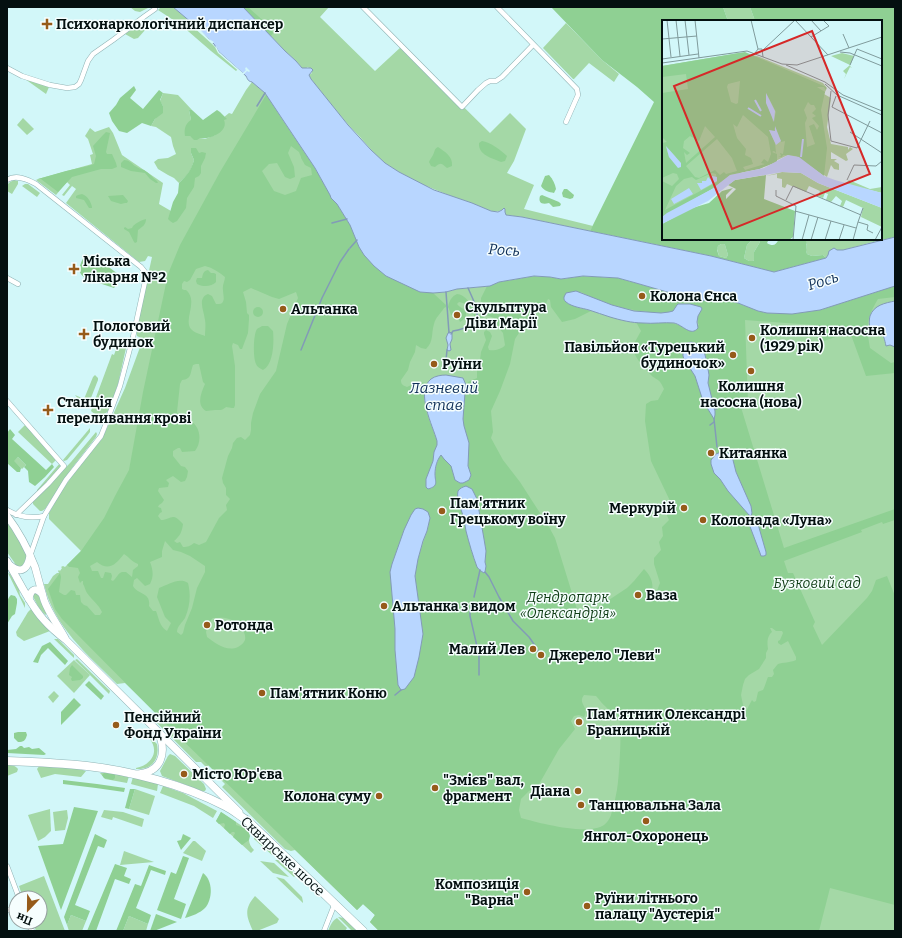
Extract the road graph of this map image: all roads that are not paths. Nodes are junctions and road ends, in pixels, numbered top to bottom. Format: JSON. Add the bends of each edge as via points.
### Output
{"nodes":[{"id":1,"x":363,"y":7,"type":"edge"},
{"id":2,"x":497,"y":7,"type":"edge"},
{"id":3,"x":155,"y":9,"type":"dead end"},
{"id":4,"x":533,"y":45,"type":"junction"},
{"id":5,"x":7,"y":68,"type":"edge"},
{"id":6,"x":566,"y":122,"type":"dead end"},
{"id":7,"x":7,"y":180,"type":"edge"},
{"id":8,"x":7,"y":278,"type":"edge"},
{"id":9,"x":18,"y":284,"type":"dead end"},
{"id":10,"x":7,"y":401,"type":"edge"},
{"id":11,"x":7,"y":510,"type":"edge"},
{"id":12,"x":16,"y":514,"type":"junction"},
{"id":13,"x":7,"y":516,"type":"edge"},
{"id":14,"x":44,"y":516,"type":"junction"},
{"id":15,"x":30,"y":556,"type":"junction"},
{"id":16,"x":8,"y":563,"type":"edge"},
{"id":17,"x":42,"y":594,"type":"junction"},
{"id":18,"x":29,"y":599,"type":"junction"},
{"id":19,"x":66,"y":640,"type":"junction"},
{"id":20,"x":158,"y":732,"type":"junction"},
{"id":21,"x":7,"y":761,"type":"edge"},
{"id":22,"x":136,"y":774,"type":"junction"},
{"id":23,"x":248,"y":821,"type":"junction"},
{"id":24,"x":7,"y":866,"type":"edge"},
{"id":25,"x":16,"y":890,"type":"edge"},
{"id":26,"x":334,"y":903,"type":"junction"},
{"id":27,"x":324,"y":931,"type":"edge"},
{"id":28,"x":363,"y":931,"type":"edge"}],
"edges":[{"from":1,"to":4,"type":"street","via":[[462,107],[486,83],[496,82],[502,77]]},
{"from":2,"to":4,"type":"street"},
{"from":3,"to":5,"type":"street","via":[[93,54],[79,84],[75,87],[50,85]]},
{"from":4,"to":6,"type":"street","via":[[577,89],[578,95]]},
{"from":7,"to":14,"type":"street","via":[[14,177],[36,184],[141,267],[146,277],[120,386],[105,426]]},
{"from":8,"to":9,"type":"street"},
{"from":10,"to":12,"type":"street","via":[[64,466]]},
{"from":11,"to":12,"type":"street"},
{"from":12,"to":14,"type":"street","via":[[25,518]]},
{"from":13,"to":15,"type":"main road"},
{"from":14,"to":15,"type":"street"},
{"from":15,"to":16,"type":"main road","via":[[29,563],[22,570]]},
{"from":15,"to":17,"type":"main road"},
{"from":16,"to":18,"type":"main road"},
{"from":17,"to":18,"type":"main road","via":[[38,590],[32,591]]},
{"from":17,"to":19,"type":"main road"},
{"from":18,"to":19,"type":"main road","via":[[43,620]]},
{"from":19,"to":20,"type":"main road"},
{"from":20,"to":22,"type":"main road","via":[[163,748],[158,765],[150,772]]},
{"from":20,"to":23,"type":"main road"},
{"from":21,"to":22,"type":"main road","name":"Сквирське шосе","via":[[87,766]]},
{"from":22,"to":23,"type":"main road","name":"Сквирське шосе","via":[[212,799]]},
{"from":23,"to":26,"type":"main road","name":"Сквирське шосе"},
{"from":24,"to":25,"type":"street"},
{"from":26,"to":27,"type":"street"},
{"from":26,"to":28,"type":"main road","name":"Сквирське шосе"}]}
